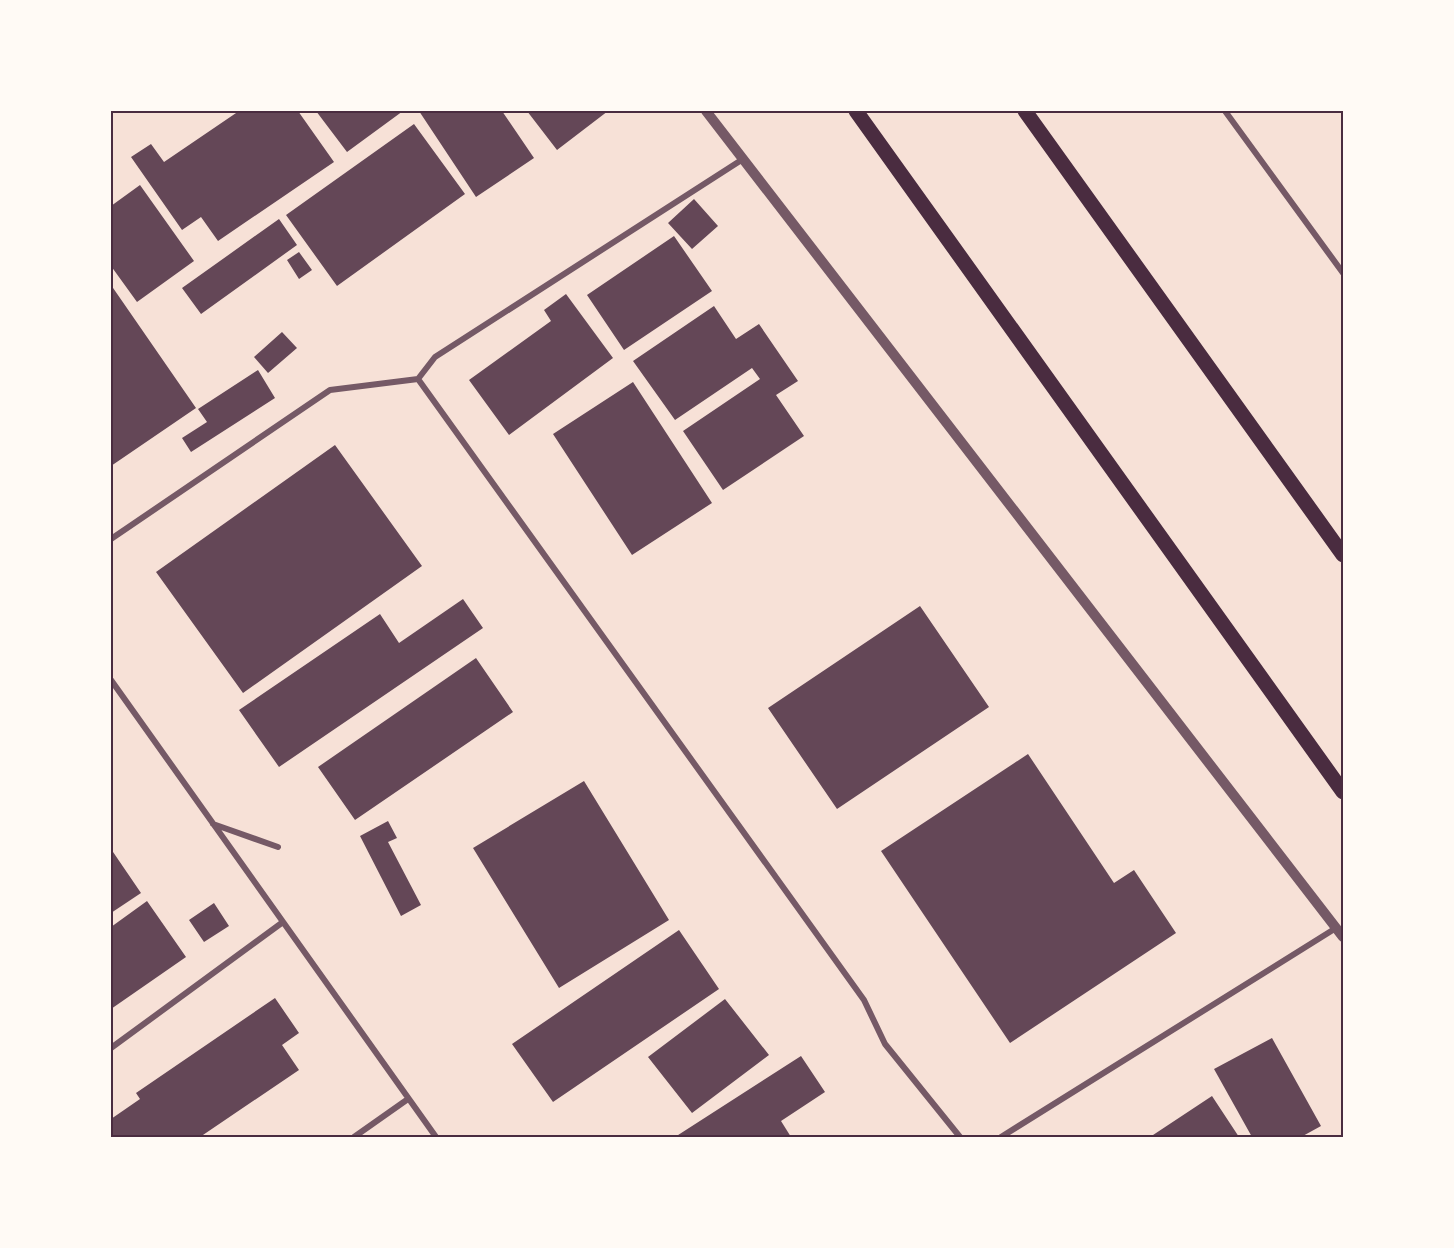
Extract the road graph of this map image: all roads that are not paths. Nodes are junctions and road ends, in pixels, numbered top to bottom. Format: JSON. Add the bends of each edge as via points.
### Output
{"nodes":[{"id":1,"x":706,"y":111,"type":"edge"},
{"id":2,"x":856,"y":111,"type":"edge"},
{"id":3,"x":1024,"y":111,"type":"edge"},
{"id":4,"x":1225,"y":111,"type":"edge"},
{"id":5,"x":743,"y":159,"type":"junction"},
{"id":6,"x":1343,"y":273,"type":"edge"},
{"id":7,"x":418,"y":379,"type":"junction"},
{"id":8,"x":111,"y":539,"type":"edge"},
{"id":9,"x":1343,"y":555,"type":"edge"},
{"id":10,"x":111,"y":680,"type":"edge"},
{"id":11,"x":1317,"y":756,"type":"junction"},
{"id":12,"x":1343,"y":781,"type":"edge"},
{"id":13,"x":1343,"y":792,"type":"edge"},
{"id":14,"x":213,"y":823,"type":"junction"},
{"id":15,"x":278,"y":847,"type":"dead end"},
{"id":16,"x":283,"y":922,"type":"junction"},
{"id":17,"x":1340,"y":932,"type":"edge"},
{"id":18,"x":111,"y":1048,"type":"edge"},
{"id":19,"x":408,"y":1099,"type":"junction"},
{"id":20,"x":354,"y":1137,"type":"edge"},
{"id":21,"x":436,"y":1137,"type":"edge"},
{"id":22,"x":960,"y":1137,"type":"edge"},
{"id":23,"x":1000,"y":1137,"type":"edge"}],
"edges":[{"from":1,"to":5,"type":"street"},
{"from":2,"to":11,"type":"main road"},
{"from":3,"to":9,"type":"main road"},
{"from":4,"to":6,"type":"street"},
{"from":5,"to":7,"type":"street","via":[[435,357]]},
{"from":5,"to":17,"type":"street"},
{"from":7,"to":8,"type":"street","via":[[330,390]]},
{"from":7,"to":22,"type":"street","via":[[858,991],[885,1044]]},
{"from":10,"to":14,"type":"street"},
{"from":11,"to":12,"type":"main road"},
{"from":11,"to":13,"type":"main road"},
{"from":14,"to":15,"type":"street"},
{"from":14,"to":16,"type":"street"},
{"from":16,"to":18,"type":"street"},
{"from":16,"to":19,"type":"street"},
{"from":17,"to":23,"type":"street"},
{"from":19,"to":20,"type":"street"},
{"from":19,"to":21,"type":"street"}]}
